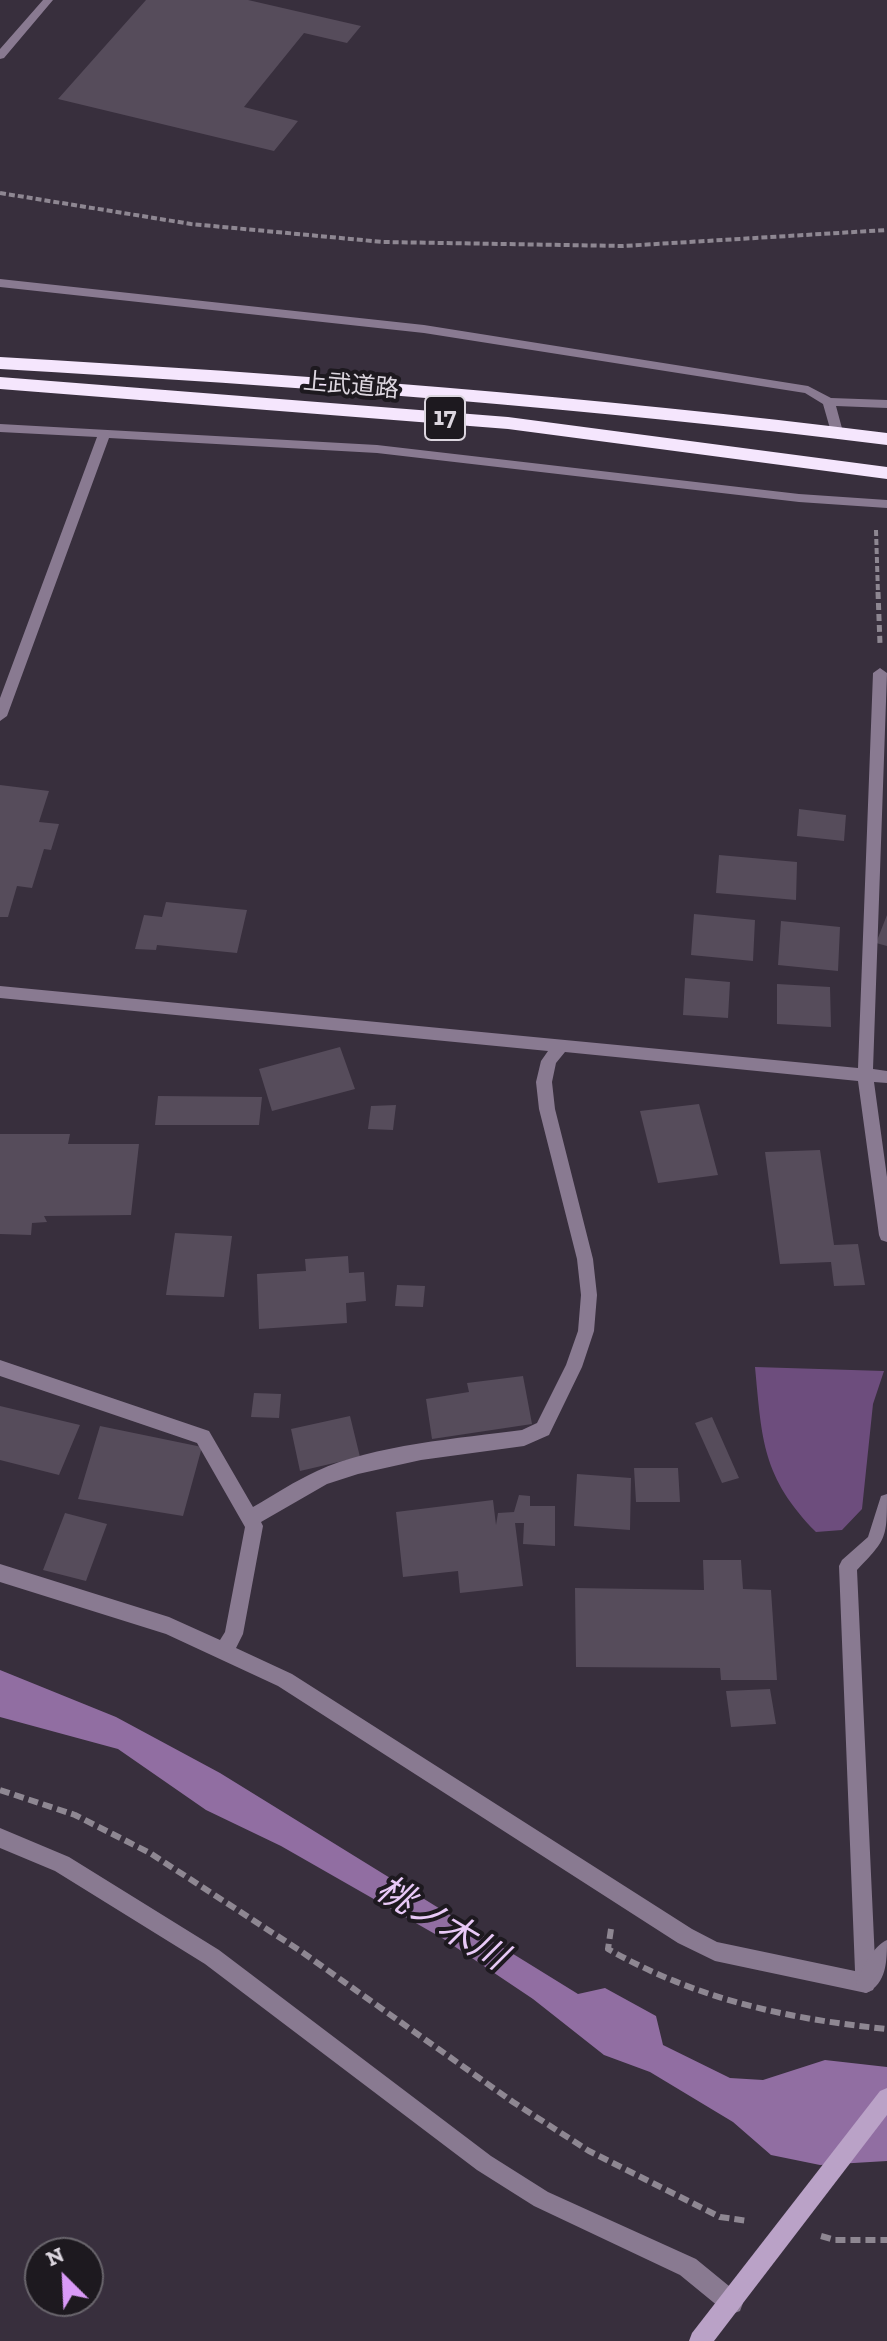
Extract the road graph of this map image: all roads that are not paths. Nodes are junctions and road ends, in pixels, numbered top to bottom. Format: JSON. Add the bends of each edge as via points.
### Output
{"nodes":[{"id":1,"x":48,"y":0,"type":"edge"},
{"id":2,"x":0,"y":56,"type":"edge"},
{"id":3,"x":0,"y":283,"type":"edge"},
{"id":4,"x":0,"y":360,"type":"edge"},
{"id":5,"x":0,"y":384,"type":"edge"},
{"id":6,"x":829,"y":402,"type":"junction"},
{"id":7,"x":887,"y":404,"type":"edge"},
{"id":8,"x":0,"y":428,"type":"edge"},
{"id":9,"x":105,"y":432,"type":"junction"},
{"id":10,"x":837,"y":432,"type":"junction"},
{"id":11,"x":887,"y":439,"type":"edge"},
{"id":12,"x":887,"y":473,"type":"edge"},
{"id":13,"x":881,"y":504,"type":"edge"},
{"id":14,"x":880,"y":673,"type":"road end"},
{"id":15,"x":0,"y":716,"type":"edge"},
{"id":16,"x":0,"y":992,"type":"edge"},
{"id":17,"x":560,"y":1047,"type":"junction"},
{"id":18,"x":865,"y":1075,"type":"junction"},
{"id":19,"x":887,"y":1077,"type":"edge"},
{"id":20,"x":887,"y":1235,"type":"edge"},
{"id":21,"x":0,"y":1368,"type":"edge"},
{"id":22,"x":887,"y":1502,"type":"edge"},
{"id":23,"x":251,"y":1518,"type":"junction"},
{"id":24,"x":0,"y":1573,"type":"edge"},
{"id":25,"x":225,"y":1650,"type":"junction"},
{"id":26,"x":0,"y":1838,"type":"edge"},
{"id":27,"x":887,"y":1950,"type":"edge"},
{"id":28,"x":866,"y":1983,"type":"junction"},
{"id":29,"x":887,"y":2098,"type":"edge"},
{"id":30,"x":732,"y":2303,"type":"junction"},
{"id":31,"x":700,"y":2341,"type":"edge"}],
"edges":[{"from":1,"to":2,"type":"street"},
{"from":3,"to":6,"type":"street","via":[[424,329],[808,390]]},
{"from":4,"to":10,"type":"highway","name":"上武道路","number":"17","via":[[397,389]]},
{"from":5,"to":12,"type":"highway","name":"上武道路","number":"17","via":[[508,423]]},
{"from":6,"to":7,"type":"street"},
{"from":6,"to":10,"type":"street"},
{"from":8,"to":9,"type":"street"},
{"from":9,"to":13,"type":"street","via":[[377,449]]},
{"from":9,"to":15,"type":"street"},
{"from":10,"to":11,"type":"highway","name":"上武道路","number":"17"},
{"from":14,"to":18,"type":"street"},
{"from":16,"to":17,"type":"street"},
{"from":17,"to":18,"type":"street"},
{"from":17,"to":23,"type":"street","via":[[549,1061],[544,1082],[547,1109],[585,1259],[589,1295],[586,1331],[574,1367],[543,1429],[524,1438],[358,1466],[323,1477]]},
{"from":18,"to":19,"type":"street"},
{"from":18,"to":20,"type":"street"},
{"from":21,"to":23,"type":"street","via":[[196,1432]]},
{"from":22,"to":28,"type":"street","via":[[875,1542],[848,1566]]},
{"from":23,"to":25,"type":"street","via":[[251,1557],[234,1634]]},
{"from":24,"to":25,"type":"street","via":[[169,1626]]},
{"from":25,"to":28,"type":"street","via":[[352,1720],[685,1936],[715,1951]]},
{"from":26,"to":30,"type":"street","via":[[62,1864],[212,1957],[529,2192],[688,2267]]},
{"from":27,"to":28,"type":"street"},
{"from":29,"to":30,"type":"street"},
{"from":30,"to":31,"type":"street"}]}
